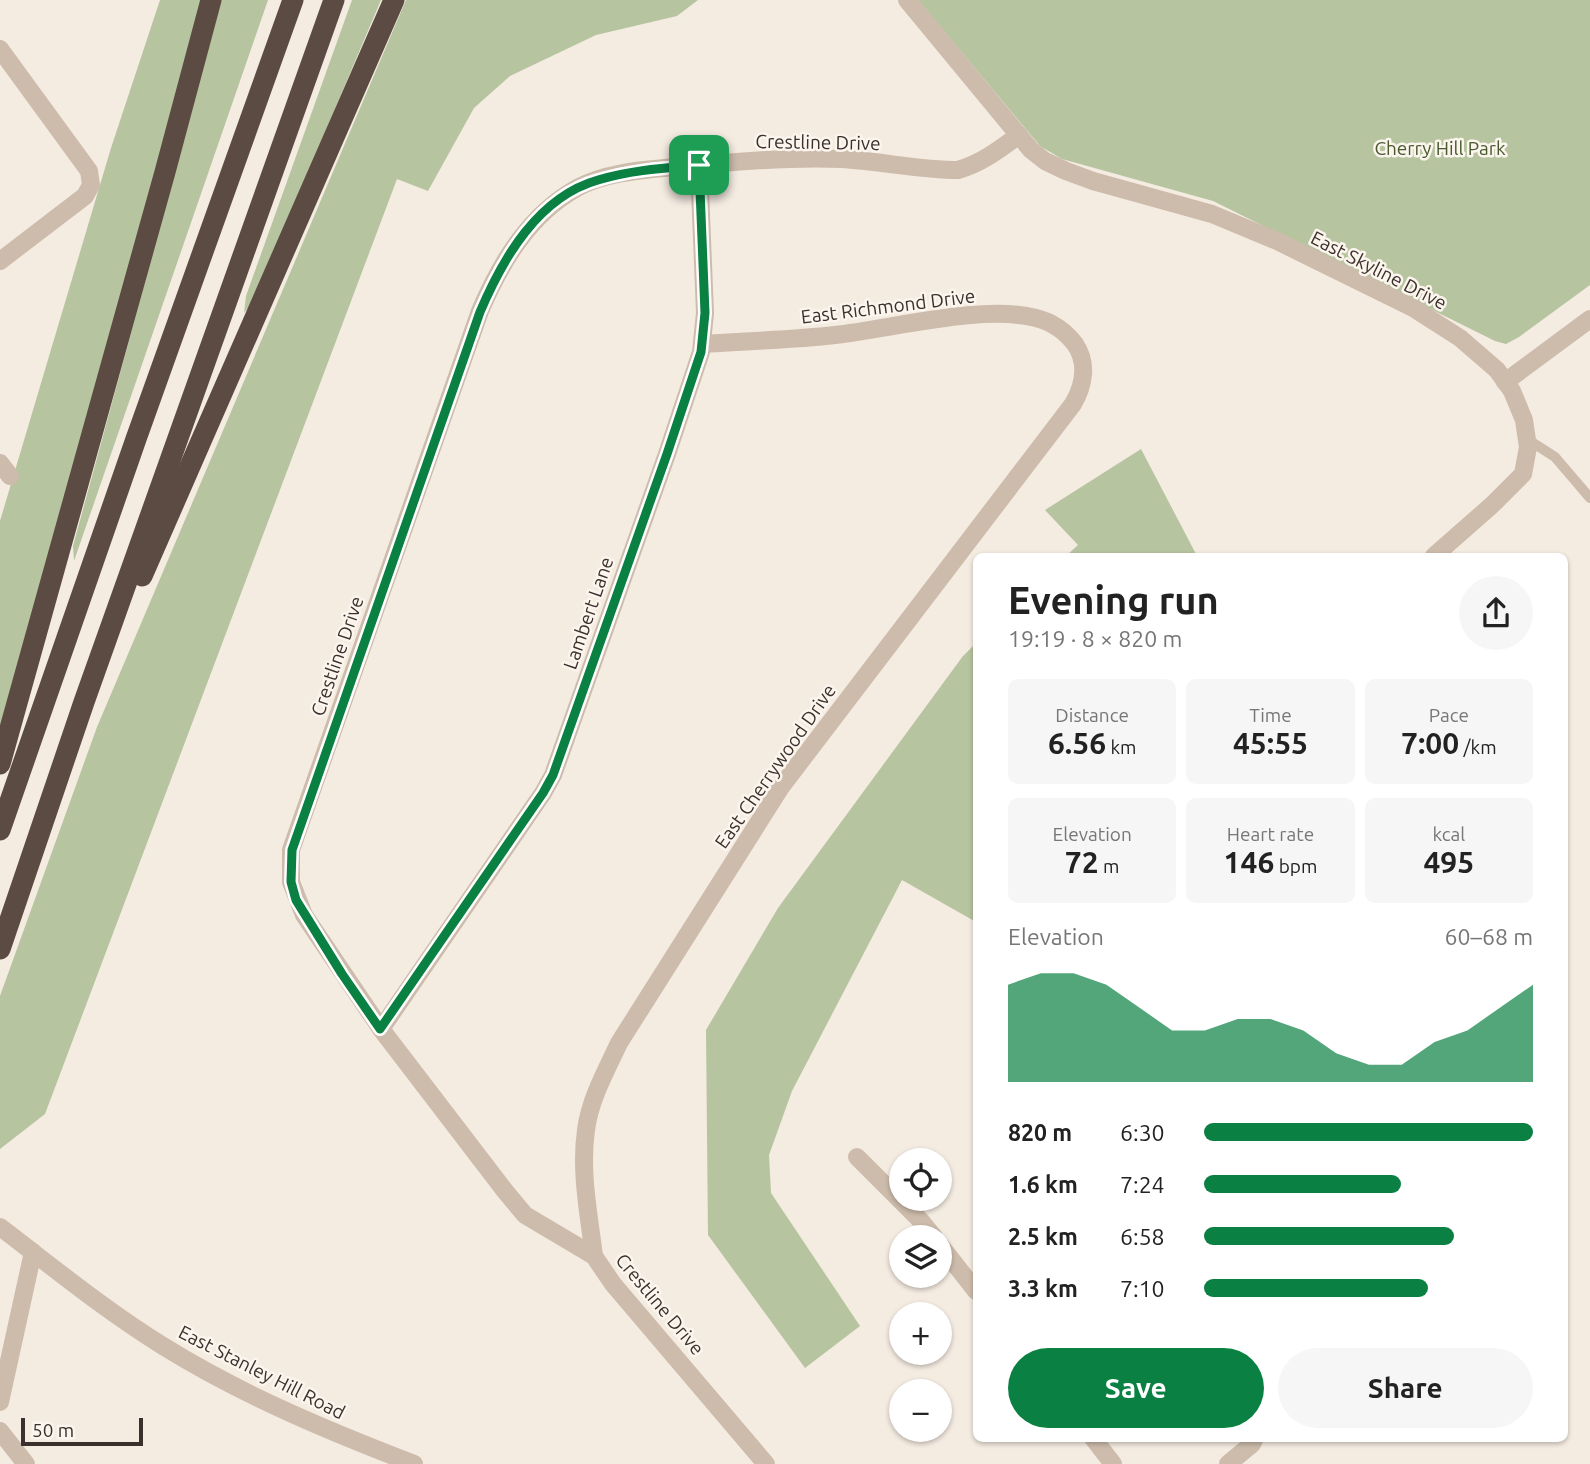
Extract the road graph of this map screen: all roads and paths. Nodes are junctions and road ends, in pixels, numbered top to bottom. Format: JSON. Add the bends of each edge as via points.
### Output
{"nodes":[{"id":1,"x":211,"y":0,"type":"edge"},
{"id":2,"x":293,"y":0,"type":"edge"},
{"id":3,"x":334,"y":0,"type":"edge"},
{"id":4,"x":394,"y":0,"type":"edge"},
{"id":5,"x":907,"y":0,"type":"edge"},
{"id":6,"x":0,"y":49,"type":"edge"},
{"id":7,"x":1019,"y":135,"type":"junction"},
{"id":8,"x":699,"y":165,"type":"junction"},
{"id":9,"x":0,"y":261,"type":"edge"},
{"id":10,"x":1590,"y":319,"type":"edge"},
{"id":11,"x":1071,"y":340,"type":"joint"},
{"id":12,"x":702,"y":344,"type":"junction"},
{"id":13,"x":1505,"y":382,"type":"junction"},
{"id":14,"x":1527,"y":439,"type":"junction"},
{"id":15,"x":1590,"y":498,"type":"edge"},
{"id":16,"x":1437,"y":553,"type":"edge"},
{"id":17,"x":84,"y":702,"type":"junction"},
{"id":18,"x":0,"y":764,"type":"edge"},
{"id":19,"x":0,"y":830,"type":"edge"},
{"id":20,"x":0,"y":949,"type":"edge"},
{"id":21,"x":380,"y":1029,"type":"junction"},
{"id":22,"x":857,"y":1157,"type":"dead end"},
{"id":23,"x":924,"y":1225,"type":"edge"},
{"id":24,"x":0,"y":1227,"type":"edge"},
{"id":25,"x":33,"y":1252,"type":"junction"},
{"id":26,"x":594,"y":1256,"type":"junction"},
{"id":27,"x":952,"y":1260,"type":"edge"},
{"id":28,"x":973,"y":1287,"type":"edge"},
{"id":29,"x":0,"y":1402,"type":"edge"},
{"id":30,"x":0,"y":1431,"type":"edge"},
{"id":31,"x":1096,"y":1442,"type":"edge"},
{"id":32,"x":1253,"y":1442,"type":"edge"},
{"id":33,"x":26,"y":1464,"type":"edge"},
{"id":34,"x":414,"y":1464,"type":"edge"},
{"id":35,"x":766,"y":1464,"type":"edge"},
{"id":36,"x":1113,"y":1464,"type":"edge"},
{"id":37,"x":1228,"y":1464,"type":"edge"}],
"edges":[{"from":1,"to":18,"type":"highway"},
{"from":2,"to":19,"type":"highway"},
{"from":3,"to":17,"type":"highway"},
{"from":4,"to":17,"type":"highway"},
{"from":5,"to":7,"type":"street","name":"East Skyline Drive"},
{"from":6,"to":9,"type":"street","via":[[89,172],[91,185],[85,196]]},
{"from":7,"to":8,"type":"street","name":"Crestline Drive","via":[[974,165],[958,170],[842,159]]},
{"from":7,"to":13,"type":"street","name":"East Skyline Drive","via":[[1038,156],[1066,171],[1212,214],[1369,285],[1460,338]]},
{"from":8,"to":12,"type":"street","name":"Lambert Lane","via":[[705,313]]},
{"from":8,"to":21,"type":"street","name":"Crestline Drive","via":[[618,175],[565,196],[521,237],[480,312],[292,850],[291,882],[296,900]]},
{"from":10,"to":13,"type":"street"},
{"from":11,"to":12,"type":"street","name":"East Richmond Drive","via":[[1056,326],[1037,318],[999,315],[835,335]]},
{"from":11,"to":26,"type":"street","name":"East Cherrywood Drive","via":[[1084,370],[1073,404],[781,787],[619,1043],[600,1082],[586,1130],[585,1183]]},
{"from":12,"to":21,"type":"street","name":"Lambert Lane","via":[[553,775]]},
{"from":13,"to":14,"type":"street","name":"East Skyline Drive","via":[[1524,420]]},
{"from":14,"to":15,"type":"lane","via":[[1555,457]]},
{"from":14,"to":16,"type":"street","name":"East Skyline Drive","via":[[1524,474]]},
{"from":17,"to":20,"type":"highway"},
{"from":21,"to":26,"type":"street","name":"Crestline Drive","via":[[525,1214]]},
{"from":22,"to":23,"type":"street"},
{"from":24,"to":25,"type":"street","name":"East Stanley Hill Road"},
{"from":25,"to":29,"type":"street"},
{"from":25,"to":34,"type":"street","name":"East Stanley Hill Road","via":[[131,1325],[190,1362],[336,1434]]},
{"from":26,"to":35,"type":"street","name":"Crestline Drive","via":[[612,1284]]},
{"from":27,"to":28,"type":"street"},
{"from":30,"to":33,"type":"street"},
{"from":31,"to":36,"type":"street"},
{"from":32,"to":37,"type":"street"}]}
